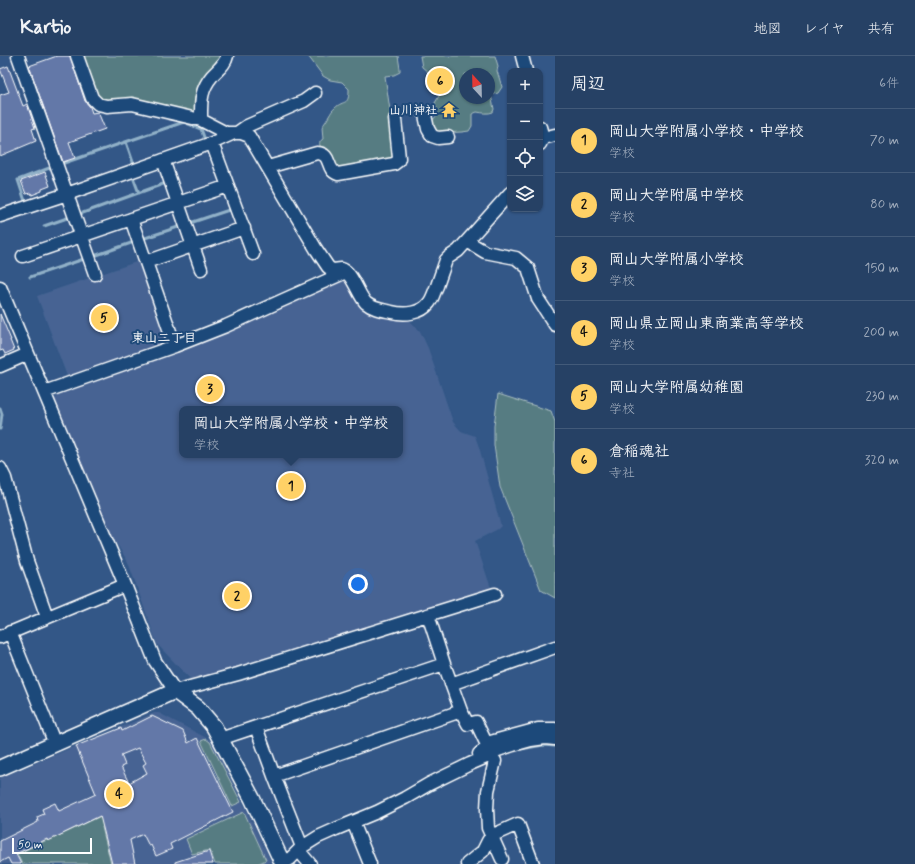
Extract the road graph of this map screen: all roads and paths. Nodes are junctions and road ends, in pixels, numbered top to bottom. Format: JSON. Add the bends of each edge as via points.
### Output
{"nodes":[{"id":1,"x":18,"y":56,"type":"edge"},
{"id":2,"x":77,"y":56,"type":"edge"},
{"id":3,"x":227,"y":56,"type":"edge"},
{"id":4,"x":522,"y":56,"type":"edge"},
{"id":5,"x":525,"y":68,"type":"edge"},
{"id":6,"x":315,"y":93,"type":"dead end"},
{"id":7,"x":425,"y":115,"type":"dead end"},
{"id":8,"x":395,"y":119,"type":"dead end"},
{"id":9,"x":201,"y":120,"type":"junction"},
{"id":10,"x":236,"y":133,"type":"junction"},
{"id":11,"x":448,"y":137,"type":"dead end"},
{"id":12,"x":212,"y":143,"type":"junction"},
{"id":13,"x":163,"y":160,"type":"junction"},
{"id":14,"x":268,"y":167,"type":"junction"},
{"id":15,"x":228,"y":186,"type":"junction"},
{"id":16,"x":68,"y":194,"type":"junction"},
{"id":17,"x":507,"y":196,"type":"edge"},
{"id":18,"x":178,"y":203,"type":"junction"},
{"id":19,"x":0,"y":216,"type":"edge"},
{"id":20,"x":131,"y":219,"type":"junction"},
{"id":21,"x":244,"y":228,"type":"junction"},
{"id":22,"x":82,"y":236,"type":"junction"},
{"id":23,"x":467,"y":242,"type":"junction"},
{"id":24,"x":193,"y":246,"type":"junction"},
{"id":25,"x":254,"y":254,"type":"dead end"},
{"id":26,"x":23,"y":256,"type":"dead end"},
{"id":27,"x":146,"y":262,"type":"junction"},
{"id":28,"x":201,"y":270,"type":"dead end"},
{"id":29,"x":346,"y":272,"type":"junction"},
{"id":30,"x":96,"y":274,"type":"dead end"},
{"id":31,"x":0,"y":287,"type":"edge"},
{"id":32,"x":555,"y":325,"type":"edge"},
{"id":33,"x":175,"y":346,"type":"junction"},
{"id":34,"x":28,"y":354,"type":"junction"},
{"id":35,"x":0,"y":366,"type":"edge"},
{"id":36,"x":44,"y":392,"type":"junction"},
{"id":37,"x":0,"y":468,"type":"edge"},
{"id":38,"x":125,"y":585,"type":"junction"},
{"id":39,"x":495,"y":594,"type":"dead end"},
{"id":40,"x":428,"y":615,"type":"junction"},
{"id":41,"x":47,"y":617,"type":"junction"},
{"id":42,"x":5,"y":634,"type":"edge"},
{"id":43,"x":555,"y":647,"type":"edge"},
{"id":44,"x":444,"y":664,"type":"junction"},
{"id":45,"x":451,"y":684,"type":"junction"},
{"id":46,"x":175,"y":691,"type":"junction"},
{"id":47,"x":461,"y":711,"type":"junction"},
{"id":48,"x":256,"y":727,"type":"junction"},
{"id":49,"x":555,"y":729,"type":"edge"},
{"id":50,"x":220,"y":739,"type":"junction"},
{"id":51,"x":555,"y":739,"type":"edge"},
{"id":52,"x":55,"y":744,"type":"junction"},
{"id":53,"x":492,"y":754,"type":"junction"},
{"id":54,"x":0,"y":768,"type":"edge"},
{"id":55,"x":274,"y":776,"type":"junction"},
{"id":56,"x":353,"y":822,"type":"junction"},
{"id":57,"x":492,"y":836,"type":"junction"},
{"id":58,"x":300,"y":849,"type":"junction"},
{"id":59,"x":502,"y":859,"type":"dead end"},
{"id":60,"x":283,"y":864,"type":"edge"},
{"id":61,"x":310,"y":864,"type":"edge"},
{"id":62,"x":370,"y":864,"type":"edge"},
{"id":63,"x":468,"y":864,"type":"edge"},
{"id":64,"x":533,"y":864,"type":"edge"}],
"edges":[{"from":1,"to":16,"type":"street"},
{"from":2,"to":9,"type":"street","via":[[92,98],[98,104],[132,104]]},
{"from":3,"to":9,"type":"street","via":[[224,64],[203,91]]},
{"from":4,"to":5,"type":"street"},
{"from":6,"to":10,"type":"street","via":[[304,101]]},
{"from":7,"to":11,"type":"street","via":[[432,136]]},
{"from":8,"to":14,"type":"street","via":[[399,157],[394,164],[338,174],[332,170],[325,155],[317,153]]},
{"from":9,"to":10,"type":"street","via":[[224,132]]},
{"from":10,"to":12,"type":"street"},
{"from":10,"to":14,"type":"street","via":[[250,137]]},
{"from":12,"to":13,"type":"street"},
{"from":12,"to":15,"type":"street"},
{"from":13,"to":16,"type":"street"},
{"from":13,"to":18,"type":"street"},
{"from":14,"to":29,"type":"street","via":[[328,267]]},
{"from":15,"to":18,"type":"street"},
{"from":15,"to":21,"type":"street"},
{"from":16,"to":19,"type":"street"},
{"from":16,"to":22,"type":"street"},
{"from":17,"to":23,"type":"street"},
{"from":18,"to":20,"type":"street"},
{"from":18,"to":24,"type":"street"},
{"from":20,"to":22,"type":"street"},
{"from":20,"to":27,"type":"street"},
{"from":21,"to":24,"type":"street"},
{"from":21,"to":25,"type":"street"},
{"from":22,"to":26,"type":"street"},
{"from":22,"to":30,"type":"street"},
{"from":23,"to":29,"type":"street","via":[[446,260],[429,303],[424,308],[410,313],[394,313],[369,305]]},
{"from":23,"to":32,"type":"street","via":[[485,252],[516,258],[528,268],[538,299]]},
{"from":24,"to":27,"type":"street"},
{"from":24,"to":28,"type":"street"},
{"from":27,"to":33,"type":"street"},
{"from":29,"to":33,"type":"street"},
{"from":31,"to":34,"type":"street"},
{"from":33,"to":36,"type":"street"},
{"from":34,"to":35,"type":"street"},
{"from":34,"to":36,"type":"street"},
{"from":36,"to":38,"type":"street"},
{"from":37,"to":41,"type":"street","via":[[5,478],[27,561]]},
{"from":38,"to":41,"type":"street"},
{"from":38,"to":46,"type":"street","via":[[155,661]]},
{"from":39,"to":40,"type":"street"},
{"from":40,"to":44,"type":"street"},
{"from":40,"to":46,"type":"street"},
{"from":41,"to":42,"type":"street"},
{"from":42,"to":52,"type":"street"},
{"from":43,"to":45,"type":"street"},
{"from":44,"to":45,"type":"street"},
{"from":44,"to":48,"type":"street"},
{"from":45,"to":47,"type":"street"},
{"from":46,"to":50,"type":"street","via":[[198,708],[214,727]]},
{"from":46,"to":52,"type":"street"},
{"from":47,"to":53,"type":"street","via":[[468,724],[476,722]]},
{"from":47,"to":55,"type":"street"},
{"from":48,"to":50,"type":"street"},
{"from":48,"to":55,"type":"street"},
{"from":49,"to":53,"type":"street","via":[[538,729],[491,742]]},
{"from":50,"to":60,"type":"street","via":[[252,798]]},
{"from":51,"to":53,"type":"street","via":[[545,738],[513,745]]},
{"from":52,"to":54,"type":"street"},
{"from":53,"to":56,"type":"street","via":[[474,758],[470,764]]},
{"from":53,"to":57,"type":"street","via":[[495,761],[486,809],[488,828]]},
{"from":55,"to":58,"type":"street"},
{"from":56,"to":58,"type":"street","via":[[318,837]]},
{"from":56,"to":62,"type":"street"},
{"from":57,"to":59,"type":"street"},
{"from":57,"to":63,"type":"street","via":[[483,851]]},
{"from":57,"to":64,"type":"street","via":[[518,824]]},
{"from":58,"to":60,"type":"street"},
{"from":58,"to":61,"type":"street"}]}
